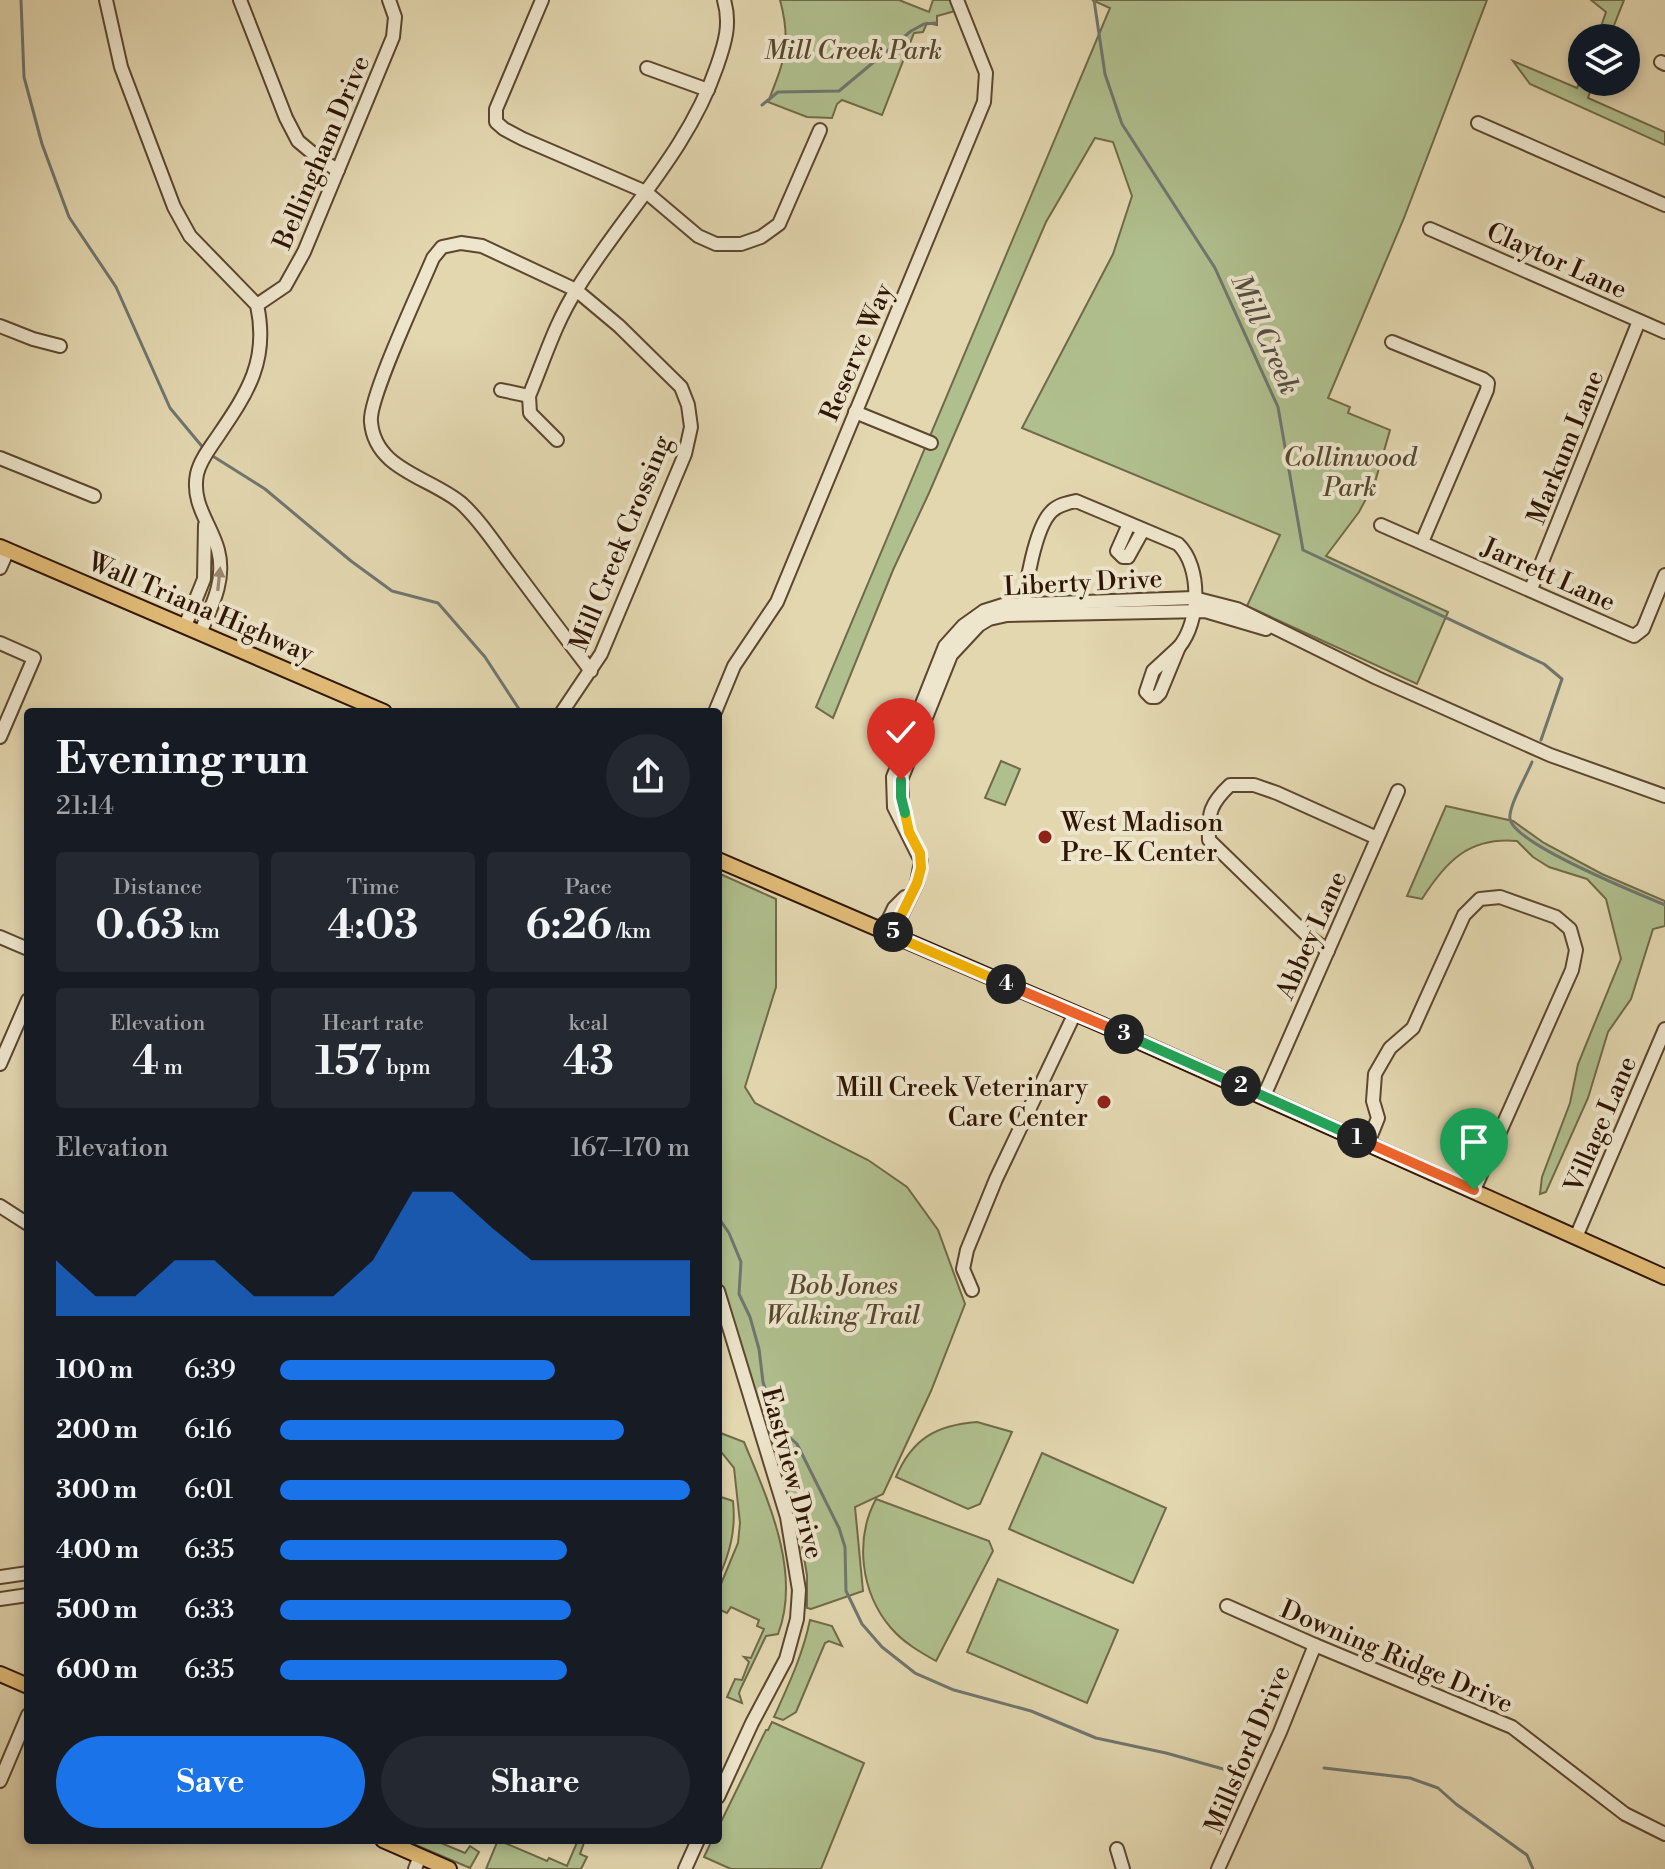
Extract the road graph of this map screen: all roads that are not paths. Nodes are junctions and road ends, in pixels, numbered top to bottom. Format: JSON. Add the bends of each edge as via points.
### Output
{"nodes":[{"id":1,"x":106,"y":0,"type":"edge"},
{"id":2,"x":240,"y":0,"type":"edge"},
{"id":3,"x":389,"y":0,"type":"edge"},
{"id":4,"x":542,"y":0,"type":"edge"},
{"id":5,"x":724,"y":0,"type":"edge"},
{"id":6,"x":957,"y":0,"type":"edge"},
{"id":7,"x":647,"y":68,"type":"dead end"},
{"id":8,"x":708,"y":90,"type":"junction"},
{"id":9,"x":1478,"y":123,"type":"dead end"},
{"id":10,"x":820,"y":130,"type":"dead end"},
{"id":11,"x":338,"y":170,"type":"junction"},
{"id":12,"x":646,"y":192,"type":"junction"},
{"id":13,"x":1665,"y":205,"type":"edge"},
{"id":14,"x":1430,"y":229,"type":"dead end"},
{"id":15,"x":576,"y":290,"type":"junction"},
{"id":16,"x":257,"y":305,"type":"junction"},
{"id":17,"x":1639,"y":321,"type":"junction"},
{"id":18,"x":0,"y":326,"type":"edge"},
{"id":19,"x":1665,"y":332,"type":"edge"},
{"id":20,"x":1392,"y":342,"type":"dead end"},
{"id":21,"x":60,"y":346,"type":"dead end"},
{"id":22,"x":501,"y":390,"type":"dead end"},
{"id":23,"x":529,"y":396,"type":"junction"},
{"id":24,"x":855,"y":412,"type":"junction"},
{"id":25,"x":557,"y":440,"type":"dead end"},
{"id":26,"x":931,"y":443,"type":"dead end"},
{"id":27,"x":0,"y":458,"type":"edge"},
{"id":28,"x":94,"y":496,"type":"dead end"},
{"id":29,"x":1129,"y":524,"type":"junction"},
{"id":30,"x":205,"y":525,"type":"junction"},
{"id":31,"x":1381,"y":525,"type":"dead end"},
{"id":32,"x":1143,"y":530,"type":"junction"},
{"id":33,"x":1422,"y":542,"type":"junction"},
{"id":34,"x":4,"y":549,"type":"edge"},
{"id":35,"x":0,"y":568,"type":"edge"},
{"id":36,"x":1665,"y":575,"type":"edge"},
{"id":37,"x":1531,"y":589,"type":"junction"},
{"id":38,"x":1193,"y":604,"type":"junction"},
{"id":39,"x":1024,"y":609,"type":"junction"},
{"id":40,"x":185,"y":626,"type":"junction"},
{"id":41,"x":200,"y":633,"type":"junction"},
{"id":42,"x":0,"y":643,"type":"edge"},
{"id":43,"x":1179,"y":647,"type":"dead end"},
{"id":44,"x":591,"y":671,"type":"junction"},
{"id":45,"x":375,"y":708,"type":"edge"},
{"id":46,"x":565,"y":708,"type":"edge"},
{"id":47,"x":717,"y":708,"type":"edge"},
{"id":48,"x":0,"y":737,"type":"edge"},
{"id":49,"x":1398,"y":791,"type":"dead end"},
{"id":50,"x":1665,"y":796,"type":"edge"},
{"id":51,"x":1377,"y":838,"type":"junction"},
{"id":52,"x":722,"y":862,"type":"edge"},
{"id":53,"x":887,"y":933,"type":"junction"},
{"id":54,"x":0,"y":937,"type":"edge"},
{"id":55,"x":24,"y":947,"type":"edge"},
{"id":56,"x":1328,"y":951,"type":"junction"},
{"id":57,"x":24,"y":1009,"type":"edge"},
{"id":58,"x":1075,"y":1013,"type":"junction"},
{"id":59,"x":1665,"y":1029,"type":"edge"},
{"id":60,"x":0,"y":1064,"type":"edge"},
{"id":61,"x":1264,"y":1096,"type":"junction"},
{"id":62,"x":1368,"y":1143,"type":"junction"},
{"id":63,"x":1474,"y":1190,"type":"junction"},
{"id":64,"x":0,"y":1206,"type":"edge"},
{"id":65,"x":24,"y":1221,"type":"edge"},
{"id":66,"x":1576,"y":1237,"type":"junction"},
{"id":67,"x":1665,"y":1277,"type":"edge"},
{"id":68,"x":972,"y":1290,"type":"dead end"},
{"id":69,"x":722,"y":1304,"type":"edge"},
{"id":70,"x":24,"y":1574,"type":"edge"},
{"id":71,"x":0,"y":1577,"type":"edge"},
{"id":72,"x":24,"y":1596,"type":"edge"},
{"id":73,"x":0,"y":1599,"type":"edge"},
{"id":74,"x":1227,"y":1606,"type":"dead end"},
{"id":75,"x":1315,"y":1645,"type":"junction"},
{"id":76,"x":0,"y":1674,"type":"edge"},
{"id":77,"x":24,"y":1684,"type":"edge"},
{"id":78,"x":24,"y":1724,"type":"edge"},
{"id":79,"x":0,"y":1781,"type":"edge"},
{"id":80,"x":722,"y":1788,"type":"edge"},
{"id":81,"x":1665,"y":1834,"type":"edge"},
{"id":82,"x":389,"y":1844,"type":"edge"},
{"id":83,"x":696,"y":1844,"type":"edge"},
{"id":84,"x":1117,"y":1849,"type":"dead end"},
{"id":85,"x":418,"y":1863,"type":"edge"},
{"id":86,"x":449,"y":1869,"type":"edge"},
{"id":87,"x":685,"y":1869,"type":"edge"},
{"id":88,"x":1123,"y":1869,"type":"edge"},
{"id":89,"x":1218,"y":1869,"type":"edge"}],
"edges":[{"from":1,"to":16,"type":"street","via":[[121,67],[174,207],[190,236]]},
{"from":2,"to":11,"type":"street","via":[[298,141]]},
{"from":3,"to":11,"type":"street","name":"Bellingham Drive","via":[[395,17],[393,37]]},
{"from":4,"to":12,"type":"street","via":[[496,109],[496,122]]},
{"from":5,"to":8,"type":"street","via":[[729,15],[726,39]]},
{"from":6,"to":24,"type":"street","name":"Reserve Way","via":[[986,73],[984,102]]},
{"from":7,"to":8,"type":"street"},
{"from":8,"to":12,"type":"street","via":[[689,130]]},
{"from":9,"to":13,"type":"street"},
{"from":10,"to":12,"type":"street","via":[[779,224],[761,237],[716,244]]},
{"from":11,"to":16,"type":"street","name":"Bellingham Drive","via":[[291,279]]},
{"from":12,"to":15,"type":"street"},
{"from":14,"to":17,"type":"street","name":"Claytor Lane"},
{"from":15,"to":23,"type":"street"},
{"from":15,"to":44,"type":"street","name":"Mill Creek Crossing","via":[[681,387],[691,427],[659,520]]},
{"from":15,"to":44,"type":"street","name":"Mill Creek Crossing","via":[[482,246],[442,247],[433,258],[370,418],[382,453],[461,503]]},
{"from":16,"to":30,"type":"street","via":[[262,336],[257,367],[244,397],[200,463],[197,494]]},
{"from":17,"to":19,"type":"street","name":"Claytor Lane"},
{"from":17,"to":37,"type":"street","name":"Markum Lane"},
{"from":18,"to":21,"type":"street"},
{"from":20,"to":33,"type":"street","via":[[1488,383]]},
{"from":22,"to":23,"type":"street"},
{"from":23,"to":25,"type":"street","via":[[530,413]]},
{"from":24,"to":26,"type":"street"},
{"from":24,"to":47,"type":"street","name":"Reserve Way","via":[[777,602],[734,666]]},
{"from":27,"to":28,"type":"street"},
{"from":29,"to":32,"type":"street"},
{"from":29,"to":32,"type":"street","via":[[1117,551],[1123,557],[1132,553]]},
{"from":29,"to":39,"type":"street","via":[[1076,501],[1051,511],[1030,561]]},
{"from":30,"to":40,"type":"street","via":[[204,579]]},
{"from":41,"to":30,"type":"street","one_way":true,"via":[[220,572],[218,551]]},
{"from":31,"to":33,"type":"street","name":"Jarrett Lane"},
{"from":32,"to":38,"type":"street","via":[[1184,550],[1194,576]]},
{"from":33,"to":37,"type":"street","name":"Jarrett Lane"},
{"from":34,"to":35,"type":"street"},
{"from":34,"to":40,"type":"main road","name":"Wall Triana Highway"},
{"from":36,"to":37,"type":"street","name":"Jarrett Lane","via":[[1643,629],[1634,636]]},
{"from":38,"to":39,"type":"street","name":"Liberty Drive"},
{"from":38,"to":43,"type":"street","via":[[1187,637]]},
{"from":38,"to":50,"type":"street","name":"Liberty Drive","via":[[1237,609],[1550,755]]},
{"from":39,"to":53,"type":"street","name":"Liberty Drive","via":[[1003,605],[984,611],[945,646],[891,783],[894,807],[921,861],[920,875],[911,893],[894,908]]},
{"from":40,"to":41,"type":"main road","name":"Wall Triana Highway"},
{"from":41,"to":45,"type":"main road","name":"Wall Triana Highway"},
{"from":42,"to":48,"type":"street","via":[[34,658]]},
{"from":44,"to":46,"type":"street","name":"Mill Creek Crossing"},
{"from":49,"to":51,"type":"street","name":"Abbey Lane"},
{"from":51,"to":56,"type":"street","name":"Abbey Lane"},
{"from":51,"to":56,"type":"street","via":[[1254,785],[1230,785],[1214,800],[1209,840]]},
{"from":52,"to":53,"type":"main road"},
{"from":53,"to":58,"type":"main road"},
{"from":54,"to":55,"type":"street"},
{"from":56,"to":61,"type":"street","name":"Abbey Lane"},
{"from":57,"to":60,"type":"street"},
{"from":58,"to":61,"type":"main road"},
{"from":58,"to":68,"type":"street","via":[[967,1250],[963,1269]]},
{"from":59,"to":66,"type":"street","name":"Village Lane"},
{"from":61,"to":62,"type":"main road"},
{"from":62,"to":63,"type":"main road"},
{"from":62,"to":63,"type":"street","via":[[1378,1118],[1375,1074],[1390,1048],[1413,1028],[1464,915],[1480,899],[1500,897],[1556,917],[1570,929],[1576,950],[1572,970]]},
{"from":63,"to":66,"type":"main road"},
{"from":64,"to":65,"type":"street"},
{"from":66,"to":67,"type":"main road"},
{"from":69,"to":80,"type":"street","name":"Eastview Drive","via":[[787,1517],[798,1571],[797,1619],[786,1659]]},
{"from":70,"to":71,"type":"street"},
{"from":72,"to":73,"type":"street"},
{"from":74,"to":75,"type":"street","name":"Downing Ridge Drive"},
{"from":75,"to":81,"type":"street","name":"Downing Ridge Drive","via":[[1512,1727],[1625,1814]]},
{"from":75,"to":89,"type":"street","name":"Millsford Drive"},
{"from":76,"to":77,"type":"main road"},
{"from":78,"to":79,"type":"street"},
{"from":82,"to":85,"type":"main road"},
{"from":83,"to":87,"type":"street"},
{"from":84,"to":88,"type":"street"},
{"from":85,"to":86,"type":"main road"}]}
